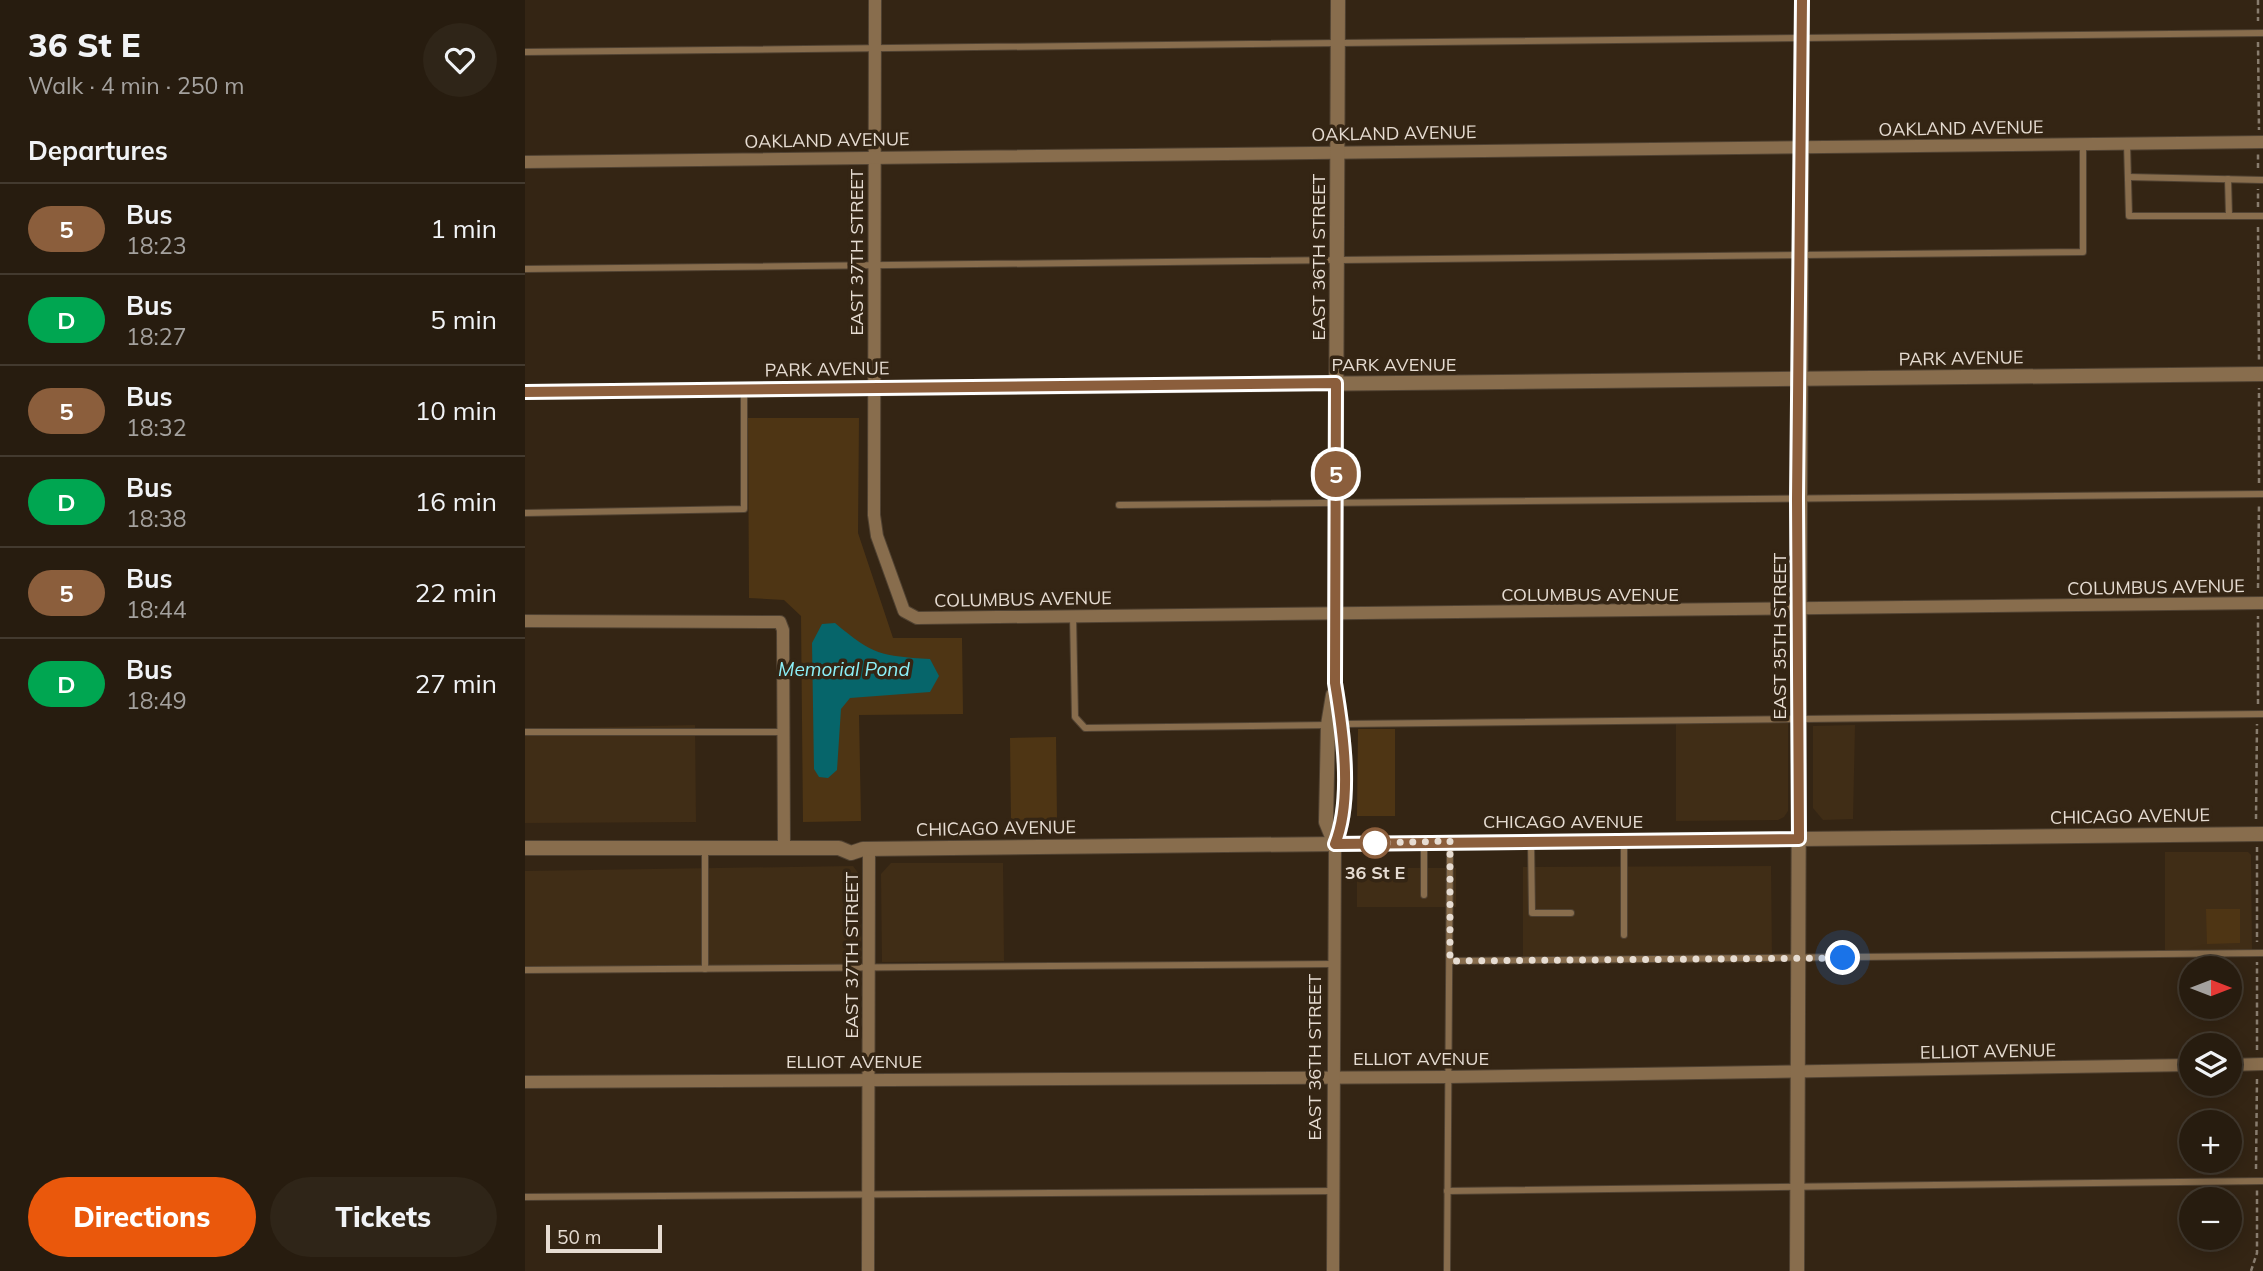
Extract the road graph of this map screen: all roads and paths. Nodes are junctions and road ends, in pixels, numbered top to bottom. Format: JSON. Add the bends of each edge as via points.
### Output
{"nodes":[{"id":1,"x":874,"y":0,"type":"edge"},
{"id":2,"x":1338,"y":0,"type":"edge"},
{"id":3,"x":1801,"y":0,"type":"edge"},
{"id":4,"x":2263,"y":33,"type":"edge"},
{"id":5,"x":1802,"y":38,"type":"junction"},
{"id":6,"x":1338,"y":43,"type":"junction"},
{"id":7,"x":874,"y":48,"type":"junction"},
{"id":8,"x":525,"y":52,"type":"edge"},
{"id":9,"x":2263,"y":142,"type":"edge"},
{"id":10,"x":2083,"y":144,"type":"junction"},
{"id":11,"x":2127,"y":144,"type":"junction"},
{"id":12,"x":1802,"y":147,"type":"junction"},
{"id":13,"x":1338,"y":151,"type":"junction"},
{"id":14,"x":874,"y":157,"type":"junction"},
{"id":15,"x":525,"y":162,"type":"edge"},
{"id":16,"x":2128,"y":177,"type":"junction"},
{"id":17,"x":2228,"y":179,"type":"junction"},
{"id":18,"x":2263,"y":180,"type":"edge"},
{"id":19,"x":2229,"y":216,"type":"junction"},
{"id":20,"x":2263,"y":216,"type":"edge"},
{"id":21,"x":1801,"y":256,"type":"junction"},
{"id":22,"x":1337,"y":259,"type":"junction"},
{"id":23,"x":874,"y":265,"type":"junction"},
{"id":24,"x":525,"y":269,"type":"edge"},
{"id":25,"x":2263,"y":373,"type":"edge"},
{"id":26,"x":1800,"y":380,"type":"junction"},
{"id":27,"x":1336,"y":383,"type":"junction"},
{"id":28,"x":874,"y":388,"type":"junction"},
{"id":29,"x":744,"y":390,"type":"junction"},
{"id":30,"x":525,"y":392,"type":"edge"},
{"id":31,"x":2263,"y":494,"type":"edge"},
{"id":32,"x":1797,"y":499,"type":"junction"},
{"id":33,"x":1335,"y":504,"type":"junction"},
{"id":34,"x":1119,"y":505,"type":"dead end"},
{"id":35,"x":525,"y":513,"type":"edge"},
{"id":36,"x":2263,"y":603,"type":"edge"},
{"id":37,"x":1798,"y":610,"type":"junction"},
{"id":38,"x":1335,"y":613,"type":"junction"},
{"id":39,"x":1073,"y":616,"type":"junction"},
{"id":40,"x":916,"y":618,"type":"joint"},
{"id":41,"x":525,"y":621,"type":"edge"},
{"id":42,"x":2263,"y":714,"type":"edge"},
{"id":43,"x":1798,"y":721,"type":"junction"},
{"id":44,"x":1335,"y":725,"type":"junction"},
{"id":45,"x":525,"y":732,"type":"edge"},
{"id":46,"x":782,"y":732,"type":"junction"},
{"id":47,"x":2263,"y":834,"type":"edge"},
{"id":48,"x":1799,"y":839,"type":"junction"},
{"id":49,"x":1624,"y":840,"type":"junction"},
{"id":50,"x":1424,"y":841,"type":"junction"},
{"id":51,"x":1450,"y":841,"type":"junction"},
{"id":52,"x":1531,"y":841,"type":"junction"},
{"id":53,"x":1335,"y":844,"type":"junction"},
{"id":54,"x":525,"y":848,"type":"edge"},
{"id":55,"x":705,"y":848,"type":"junction"},
{"id":56,"x":784,"y":848,"type":"junction"},
{"id":57,"x":855,"y":849,"type":"junction"},
{"id":58,"x":1424,"y":895,"type":"dead end"},
{"id":59,"x":1571,"y":913,"type":"dead end"},
{"id":60,"x":1624,"y":935,"type":"dead end"},
{"id":61,"x":2263,"y":953,"type":"edge"},
{"id":62,"x":1797,"y":959,"type":"junction"},
{"id":63,"x":1450,"y":961,"type":"junction"},
{"id":64,"x":1334,"y":964,"type":"junction"},
{"id":65,"x":705,"y":969,"type":"junction"},
{"id":66,"x":867,"y":969,"type":"junction"},
{"id":67,"x":525,"y":970,"type":"edge"},
{"id":68,"x":2263,"y":1064,"type":"edge"},
{"id":69,"x":2179,"y":1065,"type":"edge"},
{"id":70,"x":2242,"y":1065,"type":"edge"},
{"id":71,"x":1799,"y":1071,"type":"junction"},
{"id":72,"x":1334,"y":1076,"type":"junction"},
{"id":73,"x":1447,"y":1077,"type":"junction"},
{"id":74,"x":869,"y":1080,"type":"junction"},
{"id":75,"x":525,"y":1082,"type":"edge"},
{"id":76,"x":2263,"y":1181,"type":"edge"},
{"id":77,"x":1796,"y":1187,"type":"junction"},
{"id":78,"x":1333,"y":1191,"type":"junction"},
{"id":79,"x":1447,"y":1191,"type":"junction"},
{"id":80,"x":868,"y":1194,"type":"junction"},
{"id":81,"x":525,"y":1197,"type":"edge"},
{"id":82,"x":868,"y":1271,"type":"edge"},
{"id":83,"x":1333,"y":1271,"type":"edge"},
{"id":84,"x":1447,"y":1271,"type":"edge"},
{"id":85,"x":1797,"y":1271,"type":"edge"}],
"edges":[{"from":1,"to":7,"type":"street","name":"EAST 37TH STREET"},
{"from":2,"to":6,"type":"street","name":"EAST 36TH STREET"},
{"from":3,"to":5,"type":"street","name":"EAST 35TH STREET"},
{"from":4,"to":5,"type":"lane"},
{"from":5,"to":6,"type":"lane"},
{"from":5,"to":12,"type":"street","name":"EAST 35TH STREET"},
{"from":6,"to":7,"type":"lane"},
{"from":6,"to":13,"type":"street","name":"EAST 36TH STREET"},
{"from":7,"to":8,"type":"lane"},
{"from":7,"to":14,"type":"street","name":"EAST 37TH STREET"},
{"from":9,"to":11,"type":"street","name":"OAKLAND AVENUE"},
{"from":10,"to":11,"type":"street","name":"OAKLAND AVENUE"},
{"from":10,"to":12,"type":"street","name":"OAKLAND AVENUE"},
{"from":10,"to":21,"type":"lane","via":[[2083,252]]},
{"from":11,"to":16,"type":"lane"},
{"from":12,"to":13,"type":"street","name":"OAKLAND AVENUE"},
{"from":12,"to":21,"type":"street","name":"EAST 35TH STREET"},
{"from":13,"to":14,"type":"street","name":"OAKLAND AVENUE"},
{"from":13,"to":22,"type":"street","name":"EAST 36TH STREET"},
{"from":14,"to":15,"type":"street","name":"OAKLAND AVENUE"},
{"from":14,"to":23,"type":"street","name":"EAST 37TH STREET"},
{"from":16,"to":17,"type":"lane"},
{"from":16,"to":19,"type":"lane","via":[[2129,216]]},
{"from":17,"to":18,"type":"lane"},
{"from":17,"to":19,"type":"lane"},
{"from":19,"to":20,"type":"lane"},
{"from":21,"to":22,"type":"lane"},
{"from":21,"to":26,"type":"street","name":"EAST 35TH STREET"},
{"from":22,"to":23,"type":"lane"},
{"from":22,"to":27,"type":"street","name":"EAST 36TH STREET"},
{"from":23,"to":24,"type":"lane"},
{"from":23,"to":28,"type":"street","name":"EAST 37TH STREET"},
{"from":25,"to":26,"type":"street","name":"PARK AVENUE"},
{"from":26,"to":27,"type":"street","name":"PARK AVENUE"},
{"from":26,"to":32,"type":"street","name":"EAST 35TH STREET"},
{"from":27,"to":28,"type":"street","name":"PARK AVENUE"},
{"from":27,"to":33,"type":"street","name":"EAST 36TH STREET"},
{"from":28,"to":29,"type":"street","name":"PARK AVENUE"},
{"from":28,"to":40,"type":"street","name":"EAST 37TH STREET","via":[[877,536],[904,611]]},
{"from":29,"to":30,"type":"street","name":"PARK AVENUE"},
{"from":29,"to":35,"type":"lane","via":[[744,509]]},
{"from":31,"to":32,"type":"lane"},
{"from":32,"to":33,"type":"lane"},
{"from":32,"to":37,"type":"street","name":"EAST 35TH STREET"},
{"from":33,"to":34,"type":"lane"},
{"from":33,"to":38,"type":"street","name":"EAST 36TH STREET"},
{"from":36,"to":37,"type":"street","name":"COLUMBUS AVENUE"},
{"from":37,"to":38,"type":"street","name":"COLUMBUS AVENUE"},
{"from":37,"to":43,"type":"street","name":"EAST 35TH STREET"},
{"from":38,"to":39,"type":"street","name":"COLUMBUS AVENUE"},
{"from":38,"to":44,"type":"street","name":"EAST 36TH STREET"},
{"from":39,"to":40,"type":"street","name":"COLUMBUS AVENUE"},
{"from":39,"to":44,"type":"lane","via":[[1075,717],[1085,728]]},
{"from":41,"to":46,"type":"street","via":[[780,622]]},
{"from":42,"to":43,"type":"lane"},
{"from":43,"to":44,"type":"lane"},
{"from":43,"to":48,"type":"street","name":"EAST 35TH STREET"},
{"from":44,"to":53,"type":"street","name":"EAST 36TH STREET","via":[[1345,821]]},
{"from":45,"to":46,"type":"lane"},
{"from":46,"to":56,"type":"street"},
{"from":47,"to":48,"type":"street","name":"CHICAGO AVENUE"},
{"from":48,"to":49,"type":"street","name":"CHICAGO AVENUE"},
{"from":48,"to":62,"type":"street","name":"EAST 35TH STREET"},
{"from":49,"to":52,"type":"street","name":"CHICAGO AVENUE"},
{"from":49,"to":60,"type":"lane"},
{"from":50,"to":51,"type":"street","name":"CHICAGO AVENUE"},
{"from":50,"to":53,"type":"street","name":"CHICAGO AVENUE"},
{"from":50,"to":58,"type":"lane"},
{"from":51,"to":52,"type":"street","name":"CHICAGO AVENUE"},
{"from":51,"to":63,"type":"lane"},
{"from":52,"to":59,"type":"lane","via":[[1532,913]]},
{"from":53,"to":57,"type":"street","name":"CHICAGO AVENUE"},
{"from":53,"to":64,"type":"street","name":"EAST 36TH STREET"},
{"from":54,"to":55,"type":"street","name":"CHICAGO AVENUE"},
{"from":55,"to":56,"type":"street","name":"CHICAGO AVENUE"},
{"from":55,"to":65,"type":"lane"},
{"from":56,"to":57,"type":"street","name":"CHICAGO AVENUE"},
{"from":57,"to":66,"type":"street","name":"EAST 37TH STREET"},
{"from":61,"to":62,"type":"lane"},
{"from":62,"to":63,"type":"lane"},
{"from":62,"to":71,"type":"street","name":"EAST 35TH STREET"},
{"from":63,"to":73,"type":"lane"},
{"from":64,"to":66,"type":"lane"},
{"from":64,"to":72,"type":"street","name":"EAST 36TH STREET"},
{"from":65,"to":66,"type":"lane"},
{"from":65,"to":67,"type":"lane"},
{"from":66,"to":74,"type":"street","name":"EAST 37TH STREET"},
{"from":68,"to":70,"type":"street"},
{"from":69,"to":71,"type":"street","name":"ELLIOT AVENUE"},
{"from":71,"to":73,"type":"street","name":"ELLIOT AVENUE"},
{"from":71,"to":77,"type":"street","name":"EAST 35TH STREET"},
{"from":72,"to":73,"type":"street","name":"ELLIOT AVENUE"},
{"from":72,"to":74,"type":"street","name":"ELLIOT AVENUE"},
{"from":72,"to":78,"type":"street","name":"EAST 36TH STREET"},
{"from":73,"to":79,"type":"lane"},
{"from":74,"to":75,"type":"street","name":"ELLIOT AVENUE"},
{"from":74,"to":80,"type":"street","name":"EAST 37TH STREET"},
{"from":76,"to":77,"type":"lane"},
{"from":77,"to":79,"type":"lane"},
{"from":77,"to":85,"type":"street","name":"EAST 35TH STREET"},
{"from":78,"to":80,"type":"lane"},
{"from":78,"to":83,"type":"street","name":"EAST 36TH STREET"},
{"from":79,"to":84,"type":"lane"},
{"from":80,"to":81,"type":"lane"},
{"from":80,"to":82,"type":"street","name":"EAST 37TH STREET"}]}
